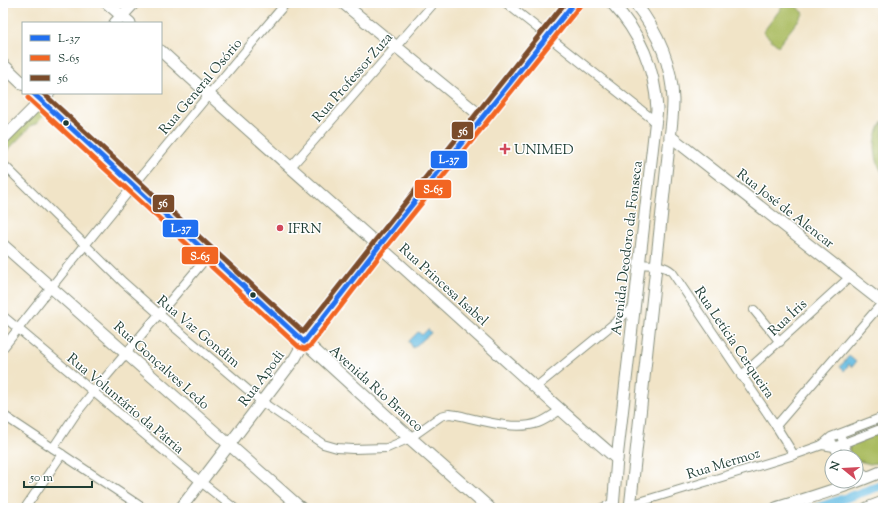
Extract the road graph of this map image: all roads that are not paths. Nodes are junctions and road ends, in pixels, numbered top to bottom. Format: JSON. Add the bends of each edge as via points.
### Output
{"nodes":[{"id":1,"x":107,"y":3,"type":"edge"},
{"id":2,"x":134,"y":3,"type":"edge"},
{"id":3,"x":286,"y":3,"type":"edge"},
{"id":4,"x":343,"y":3,"type":"edge"},
{"id":5,"x":434,"y":3,"type":"edge"},
{"id":6,"x":506,"y":3,"type":"edge"},
{"id":7,"x":574,"y":3,"type":"edge"},
{"id":8,"x":612,"y":3,"type":"edge"},
{"id":9,"x":635,"y":3,"type":"edge"},
{"id":10,"x":123,"y":21,"type":"edge"},
{"id":11,"x":547,"y":36,"type":"junction"},
{"id":12,"x":396,"y":47,"type":"junction"},
{"id":13,"x":162,"y":52,"type":"edge"},
{"id":14,"x":3,"y":65,"type":"edge"},
{"id":15,"x":22,"y":83,"type":"edge"},
{"id":16,"x":208,"y":95,"type":"junction"},
{"id":17,"x":41,"y":96,"type":"edge"},
{"id":18,"x":482,"y":117,"type":"junction"},
{"id":19,"x":656,"y":122,"type":"junction"},
{"id":20,"x":670,"y":136,"type":"junction"},
{"id":21,"x":3,"y":139,"type":"edge"},
{"id":22,"x":3,"y":164,"type":"edge"},
{"id":23,"x":290,"y":168,"type":"junction"},
{"id":24,"x":649,"y":185,"type":"junction"},
{"id":25,"x":134,"y":186,"type":"junction"},
{"id":26,"x":664,"y":190,"type":"junction"},
{"id":27,"x":3,"y":245,"type":"edge"},
{"id":28,"x":85,"y":245,"type":"junction"},
{"id":29,"x":379,"y":246,"type":"junction"},
{"id":30,"x":210,"y":255,"type":"junction"},
{"id":31,"x":640,"y":264,"type":"junction"},
{"id":32,"x":656,"y":265,"type":"junction"},
{"id":33,"x":850,"y":277,"type":"junction"},
{"id":34,"x":51,"y":287,"type":"junction"},
{"id":35,"x":883,"y":303,"type":"edge"},
{"id":36,"x":634,"y":307,"type":"junction"},
{"id":37,"x":754,"y":310,"type":"dead end"},
{"id":38,"x":159,"y":314,"type":"junction"},
{"id":39,"x":3,"y":316,"type":"edge"},
{"id":40,"x":18,"y":328,"type":"junction"},
{"id":41,"x":304,"y":342,"type":"junction"},
{"id":42,"x":780,"y":342,"type":"junction"},
{"id":43,"x":3,"y":348,"type":"edge"},
{"id":44,"x":629,"y":352,"type":"junction"},
{"id":45,"x":127,"y":353,"type":"junction"},
{"id":46,"x":646,"y":353,"type":"junction"},
{"id":47,"x":741,"y":376,"type":"junction"},
{"id":48,"x":536,"y":388,"type":"junction"},
{"id":49,"x":94,"y":391,"type":"junction"},
{"id":50,"x":262,"y":402,"type":"junction"},
{"id":51,"x":560,"y":410,"type":"junction"},
{"id":52,"x":3,"y":415,"type":"edge"},
{"id":53,"x":883,"y":418,"type":"edge"},
{"id":54,"x":776,"y":426,"type":"junction"},
{"id":55,"x":883,"y":428,"type":"edge"},
{"id":56,"x":840,"y":435,"type":"junction"},
{"id":57,"x":831,"y":437,"type":"junction"},
{"id":58,"x":410,"y":438,"type":"junction"},
{"id":59,"x":843,"y":444,"type":"junction"},
{"id":60,"x":229,"y":445,"type":"junction"},
{"id":61,"x":822,"y":445,"type":"junction"},
{"id":62,"x":834,"y":447,"type":"junction"},
{"id":63,"x":53,"y":448,"type":"junction"},
{"id":64,"x":845,"y":449,"type":"edge"},
{"id":65,"x":62,"y":454,"type":"junction"},
{"id":66,"x":794,"y":455,"type":"junction"},
{"id":67,"x":617,"y":459,"type":"junction"},
{"id":68,"x":883,"y":471,"type":"edge"},
{"id":69,"x":864,"y":474,"type":"edge"},
{"id":70,"x":869,"y":477,"type":"junction"},
{"id":71,"x":864,"y":478,"type":"edge"},
{"id":72,"x":201,"y":482,"type":"junction"},
{"id":73,"x":829,"y":489,"type":"edge"},
{"id":74,"x":883,"y":502,"type":"edge"},
{"id":75,"x":613,"y":505,"type":"edge"},
{"id":76,"x":27,"y":507,"type":"edge"},
{"id":77,"x":630,"y":507,"type":"edge"},
{"id":78,"x":143,"y":508,"type":"edge"},
{"id":79,"x":181,"y":508,"type":"edge"},
{"id":80,"x":234,"y":508,"type":"edge"},
{"id":81,"x":301,"y":508,"type":"edge"},
{"id":82,"x":489,"y":508,"type":"edge"},
{"id":83,"x":602,"y":508,"type":"edge"},
{"id":84,"x":776,"y":508,"type":"edge"},
{"id":85,"x":867,"y":508,"type":"edge"}],
"edges":[{"from":1,"to":10,"type":"street"},
{"from":2,"to":10,"type":"street"},
{"from":3,"to":16,"type":"street","name":"Rua General Osório"},
{"from":4,"to":12,"type":"street"},
{"from":5,"to":12,"type":"street","name":"Rua Professor Zuza"},
{"from":6,"to":11,"type":"street"},
{"from":7,"to":11,"type":"street","name":"Rua Apodi"},
{"from":8,"to":19,"type":"street","name":"Avenida Deodoro da Fonseca","via":[[634,31],[646,57],[656,90]]},
{"from":9,"to":20,"type":"street","via":[[657,36],[669,70],[673,101]]},
{"from":11,"to":18,"type":"street","name":"Rua Apodi"},
{"from":11,"to":19,"type":"street"},
{"from":12,"to":18,"type":"street"},
{"from":12,"to":23,"type":"street","name":"Rua Professor Zuza"},
{"from":13,"to":16,"type":"street","name":"Rua Princesa Isabel"},
{"from":14,"to":15,"type":"main road"},
{"from":16,"to":23,"type":"street","name":"Rua Princesa Isabel"},
{"from":16,"to":25,"type":"street","name":"Rua General Osório"},
{"from":17,"to":21,"type":"street"},
{"from":17,"to":25,"type":"main road","name":"Avenida Rio Branco"},
{"from":18,"to":29,"type":"street","name":"Rua Apodi"},
{"from":19,"to":24,"type":"street","name":"Avenida Deodoro da Fonseca"},
{"from":20,"to":26,"type":"street"},
{"from":20,"to":33,"type":"street","name":"Rua José de Alencar"},
{"from":22,"to":28,"type":"street","name":"Rua Vaz Gondim"},
{"from":23,"to":29,"type":"street","name":"Rua Princesa Isabel"},
{"from":24,"to":26,"type":"street","via":[[653,193],[661,194]]},
{"from":24,"to":31,"type":"street","name":"Avenida Deodoro da Fonseca"},
{"from":25,"to":28,"type":"street","name":"Rua General Osório"},
{"from":25,"to":30,"type":"main road","name":"Avenida Rio Branco"},
{"from":26,"to":32,"type":"street"},
{"from":27,"to":34,"type":"street","name":"Rua Gonçalves Ledo"},
{"from":28,"to":34,"type":"street","name":"Rua General Osório"},
{"from":28,"to":38,"type":"street","name":"Rua Vaz Gondim"},
{"from":29,"to":41,"type":"street","name":"Rua Apodi"},
{"from":29,"to":48,"type":"street","name":"Rua Princesa Isabel"},
{"from":30,"to":38,"type":"street"},
{"from":30,"to":41,"type":"main road","name":"Avenida Rio Branco"},
{"from":31,"to":32,"type":"street","name":"Rua Letícia Cerqueira"},
{"from":31,"to":36,"type":"street","name":"Avenida Deodoro da Fonseca"},
{"from":32,"to":46,"type":"street"},
{"from":32,"to":47,"type":"street","name":"Rua Letícia Cerqueira","via":[[672,272]]},
{"from":33,"to":35,"type":"street","name":"Rua José de Alencar"},
{"from":33,"to":42,"type":"street","name":"Rua Íris"},
{"from":34,"to":40,"type":"street","name":"Rua General Osório"},
{"from":34,"to":45,"type":"street","name":"Rua Gonçalves Ledo"},
{"from":35,"to":54,"type":"street"},
{"from":36,"to":44,"type":"street","name":"Avenida Deodoro da Fonseca"},
{"from":36,"to":48,"type":"street"},
{"from":37,"to":42,"type":"street"},
{"from":38,"to":45,"type":"street"},
{"from":38,"to":50,"type":"street","name":"Rua Vaz Gondim"},
{"from":39,"to":40,"type":"street","name":"Rua Voluntário da Pátria"},
{"from":40,"to":43,"type":"street","name":"Rua General Osório"},
{"from":40,"to":49,"type":"street","name":"Rua Voluntário da Pátria"},
{"from":41,"to":50,"type":"street","name":"Rua Apodi"},
{"from":41,"to":58,"type":"main road","name":"Avenida Rio Branco"},
{"from":42,"to":47,"type":"street","name":"Rua Íris"},
{"from":44,"to":46,"type":"street"},
{"from":44,"to":67,"type":"street","name":"Avenida Deodoro da Fonseca"},
{"from":45,"to":49,"type":"street"},
{"from":45,"to":60,"type":"street","name":"Rua Gonçalves Ledo"},
{"from":46,"to":77,"type":"street"},
{"from":47,"to":54,"type":"street","name":"Rua Letícia Cerqueira"},
{"from":48,"to":51,"type":"street","name":"Rua Princesa Isabel"},
{"from":49,"to":63,"type":"street"},
{"from":49,"to":72,"type":"street","name":"Rua Voluntário da Pátria"},
{"from":50,"to":58,"type":"street","name":"Rua Vaz Gondim","via":[[323,444],[337,448],[387,448]]},
{"from":50,"to":60,"type":"street","name":"Rua Apodi"},
{"from":51,"to":58,"type":"street","name":"Rua Vaz Gondim","via":[[545,420],[524,425],[449,414],[441,416]]},
{"from":51,"to":67,"type":"street","name":"Rua Princesa Isabel"},
{"from":52,"to":63,"type":"street"},
{"from":53,"to":56,"type":"street","name":"Rua Mermoz"},
{"from":54,"to":66,"type":"street","name":"Rua Letícia Cerqueira"},
{"from":55,"to":59,"type":"street","name":"Rua Mermoz"},
{"from":56,"to":57,"type":"street","name":"Rua Mermoz"},
{"from":56,"to":59,"type":"street"},
{"from":57,"to":61,"type":"street","name":"Rua Mermoz"},
{"from":57,"to":62,"type":"street"},
{"from":58,"to":82,"type":"main road","name":"Avenida Rio Branco"},
{"from":59,"to":62,"type":"street","name":"Rua Mermoz"},
{"from":59,"to":64,"type":"street"},
{"from":60,"to":72,"type":"street","name":"Rua Apodi"},
{"from":60,"to":81,"type":"street","name":"Rua Gonçalves Ledo"},
{"from":61,"to":62,"type":"street","name":"Rua Mermoz"},
{"from":61,"to":66,"type":"street","name":"Rua Mermoz"},
{"from":63,"to":65,"type":"street"},
{"from":65,"to":76,"type":"street"},
{"from":65,"to":78,"type":"street"},
{"from":66,"to":77,"type":"street","name":"Rua Mermoz"},
{"from":67,"to":75,"type":"street","name":"Avenida Deodoro da Fonseca"},
{"from":68,"to":70,"type":"street"},
{"from":69,"to":70,"type":"street"},
{"from":70,"to":71,"type":"street"},
{"from":72,"to":79,"type":"street","name":"Rua Apodi"},
{"from":72,"to":80,"type":"street","name":"Rua Voluntário da Pátria"},
{"from":73,"to":84,"type":"street"},
{"from":74,"to":85,"type":"street"},
{"from":75,"to":83,"type":"street"}]}
